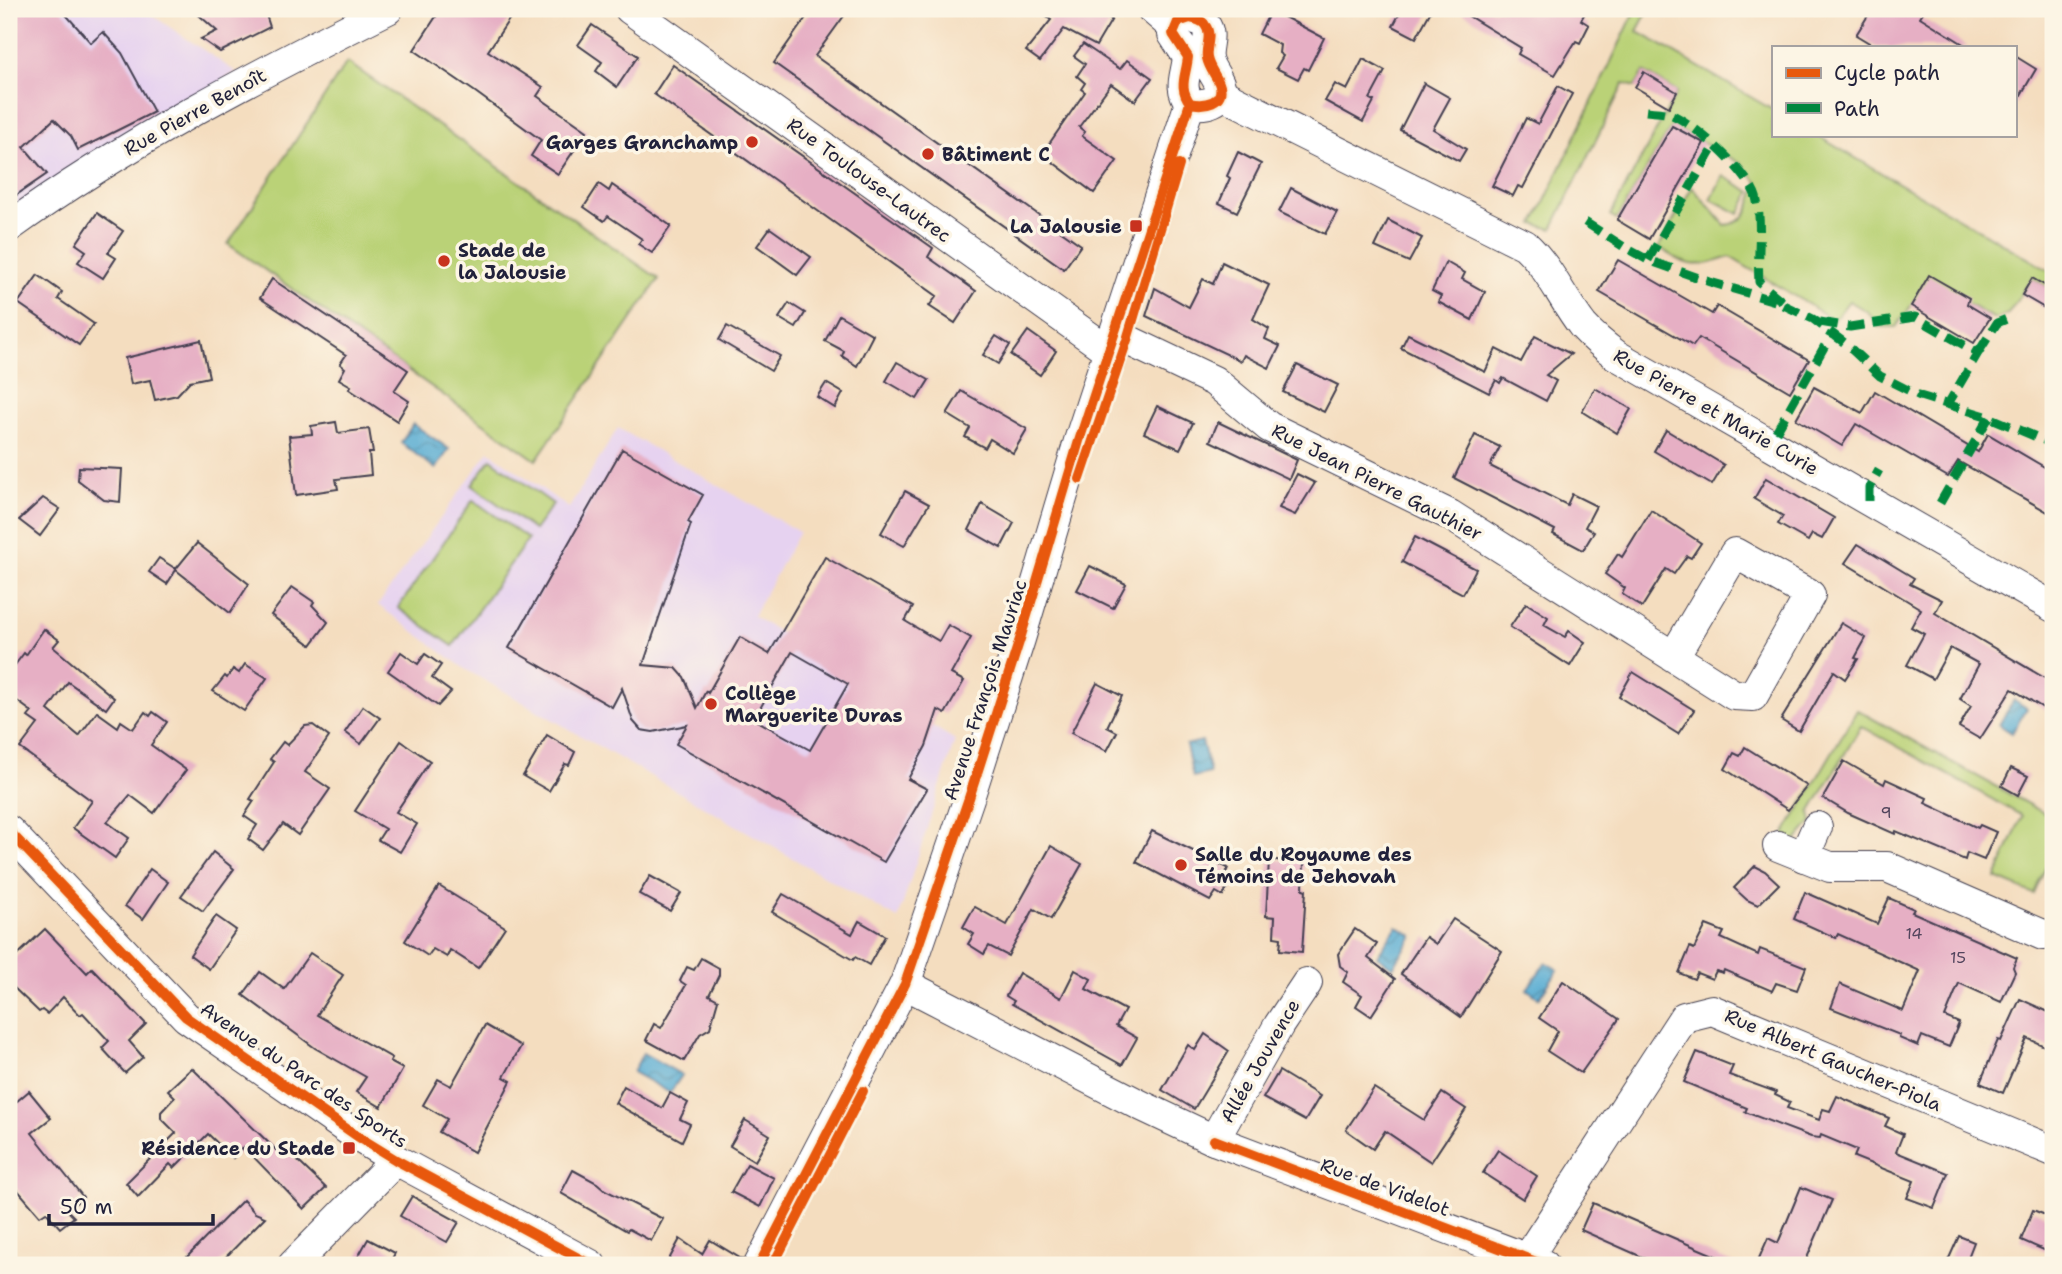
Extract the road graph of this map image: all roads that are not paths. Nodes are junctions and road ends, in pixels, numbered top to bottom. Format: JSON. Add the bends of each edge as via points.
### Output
{"nodes":[{"id":1,"x":388,"y":9,"type":"edge"},
{"id":2,"x":630,"y":9,"type":"edge"},
{"id":3,"x":1184,"y":17,"type":"edge"},
{"id":4,"x":1220,"y":93,"type":"junction"},
{"id":5,"x":1190,"y":103,"type":"junction"},
{"id":6,"x":9,"y":227,"type":"edge"},
{"id":7,"x":1112,"y":342,"type":"junction"},
{"id":8,"x":2053,"y":607,"type":"edge"},
{"id":9,"x":1674,"y":656,"type":"junction"},
{"id":10,"x":1817,"y":827,"type":"dead end"},
{"id":11,"x":9,"y":831,"type":"edge"},
{"id":12,"x":2053,"y":934,"type":"edge"},
{"id":13,"x":1307,"y":983,"type":"dead end"},
{"id":14,"x":905,"y":984,"type":"junction"},
{"id":15,"x":1214,"y":1140,"type":"junction"},
{"id":16,"x":2053,"y":1151,"type":"edge"},
{"id":17,"x":396,"y":1160,"type":"junction"},
{"id":18,"x":1535,"y":1262,"type":"edge"},
{"id":19,"x":293,"y":1265,"type":"edge"},
{"id":20,"x":591,"y":1265,"type":"edge"},
{"id":21,"x":759,"y":1265,"type":"edge"}],
"edges":[{"from":1,"to":6,"type":"street","name":"Rue Pierre Benoît","via":[[147,138]]},
{"from":2,"to":7,"type":"street","name":"Rue Toulouse-Lautrec"},
{"from":3,"to":4,"type":"street","name":"Avenue François Mauriac","via":[[1209,34],[1206,53]]},
{"from":3,"to":5,"type":"street","name":"Avenue François Mauriac","via":[[1173,34],[1188,57],[1182,86]]},
{"from":4,"to":5,"type":"street","via":[[1211,104]]},
{"from":4,"to":8,"type":"street","name":"Rue Pierre et Marie Curie","via":[[1525,245],[1539,258],[1582,324],[1616,355]]},
{"from":5,"to":7,"type":"street","name":"Avenue François Mauriac"},
{"from":7,"to":9,"type":"street","name":"Rue Jean Pierre Gauthier","via":[[1214,381],[1269,427],[1450,515]]},
{"from":7,"to":14,"type":"street","name":"Avenue François Mauriac","via":[[969,799]]},
{"from":9,"to":9,"type":"street","name":"Rue Jean Pierre Gauthier","via":[[1734,695],[1753,696],[1810,595],[1735,553]]},
{"from":10,"to":12,"type":"street","via":[[1791,851],[1830,867],[1887,867],[2043,935]]},
{"from":11,"to":17,"type":"street","name":"Avenue du Parc des Sports","via":[[186,1017],[300,1099]]},
{"from":13,"to":15,"type":"street","name":"Allée Jouvence"},
{"from":14,"to":15,"type":"street","name":"Rue de Videlot"},
{"from":14,"to":21,"type":"street","name":"Avenue François Mauriac"},
{"from":15,"to":18,"type":"street","name":"Rue de Videlot"},
{"from":16,"to":18,"type":"street","name":"Rue Albert Gaucher-Piola","via":[[1712,1010],[1684,1017]]},
{"from":17,"to":19,"type":"street"},
{"from":17,"to":20,"type":"street","name":"Avenue du Parc des Sports"}]}
